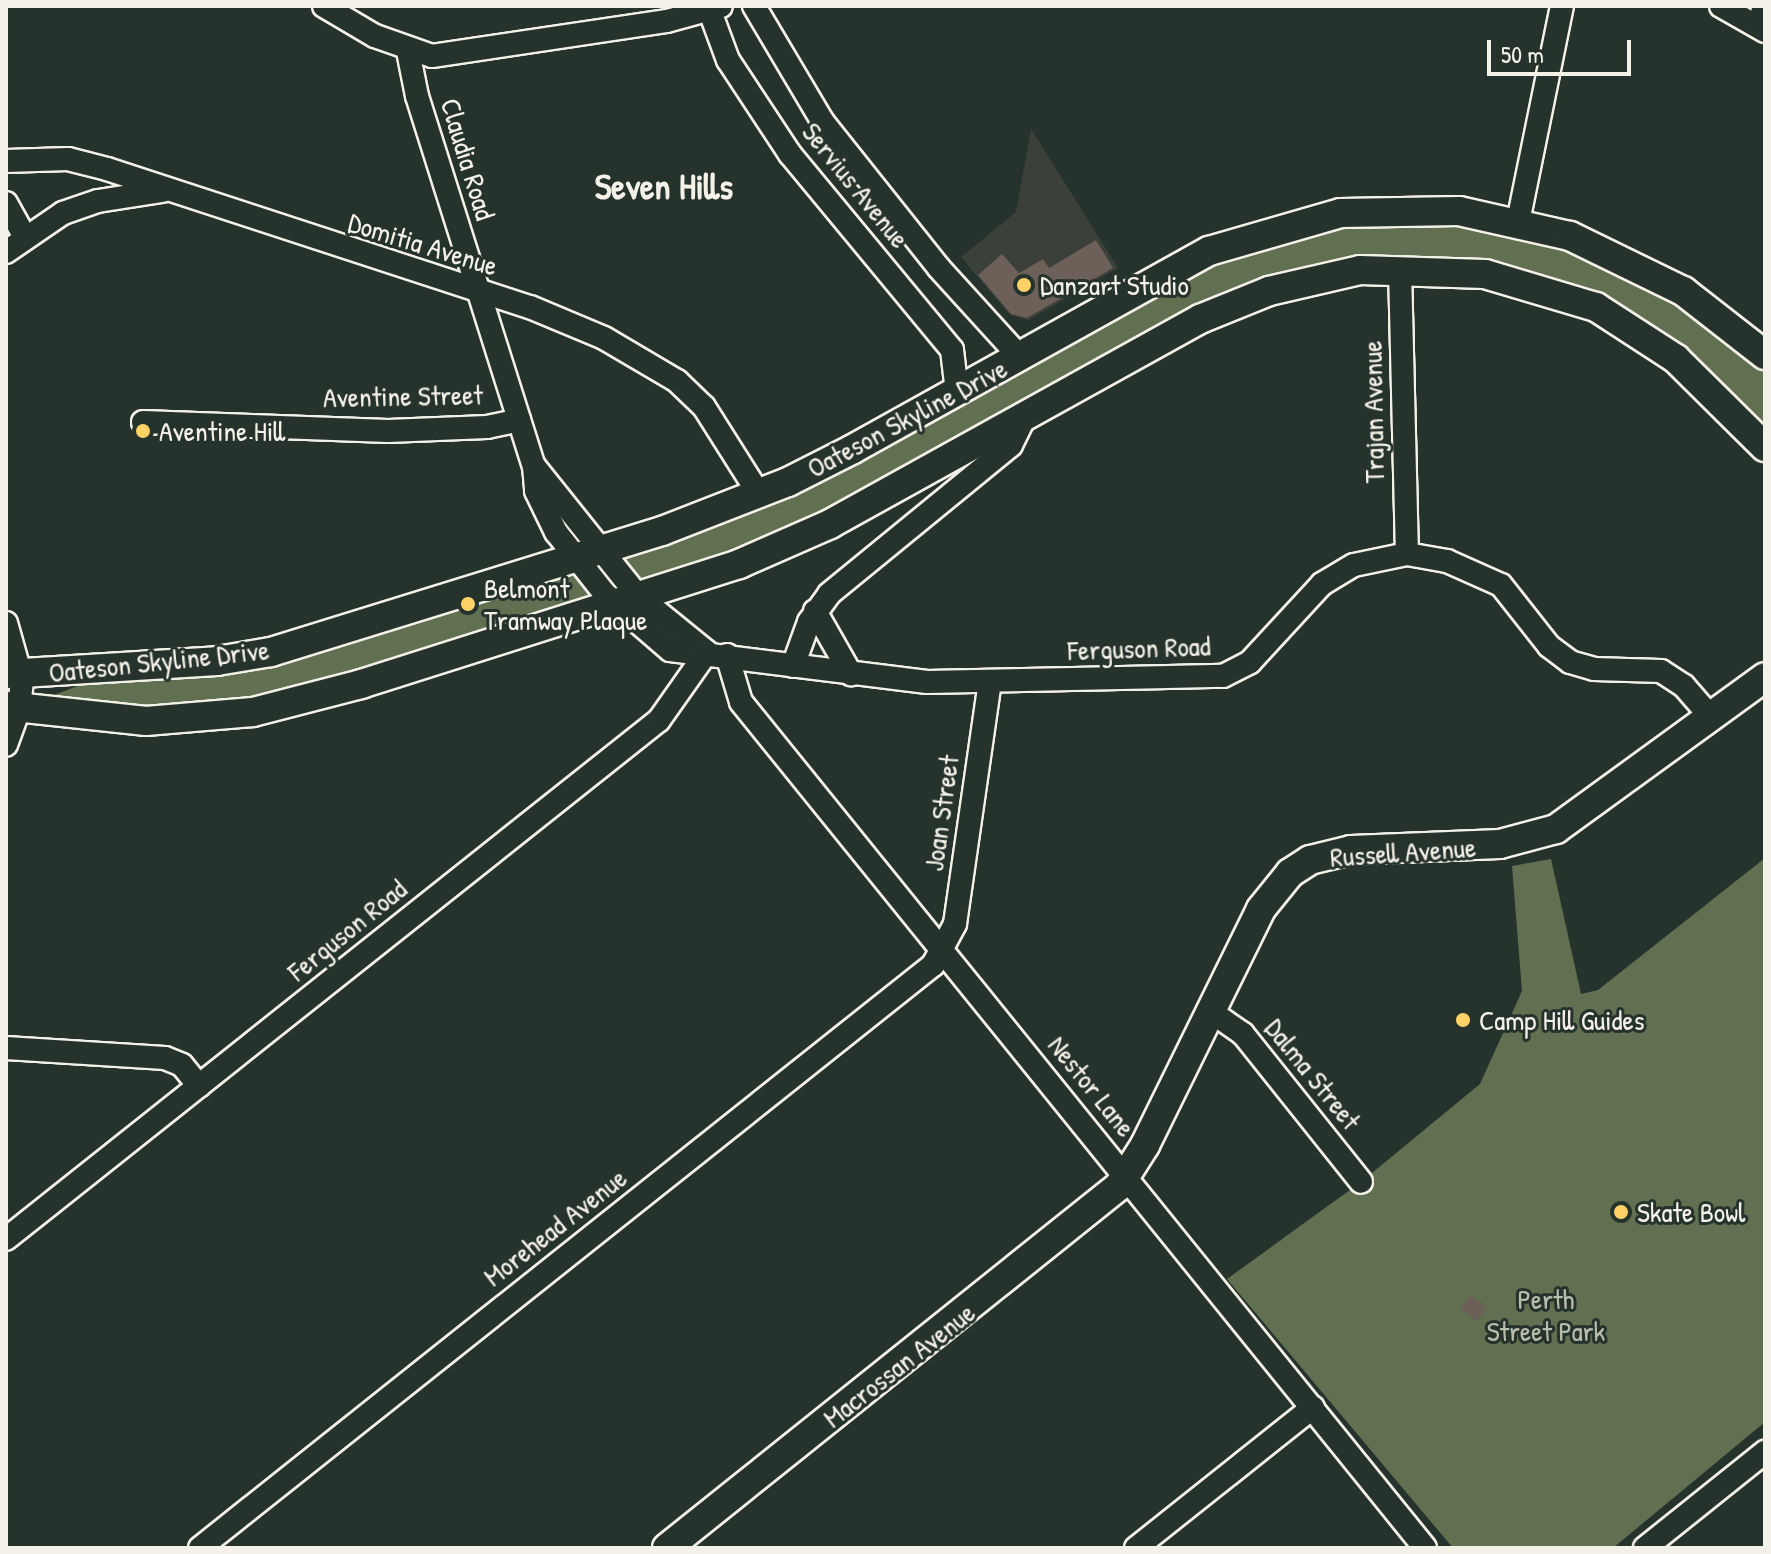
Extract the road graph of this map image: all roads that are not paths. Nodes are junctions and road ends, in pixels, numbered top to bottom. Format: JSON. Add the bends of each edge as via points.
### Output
{"nodes":[{"id":1,"x":324,"y":6,"type":"edge"},
{"id":2,"x":754,"y":6,"type":"edge"},
{"id":3,"x":1562,"y":6,"type":"edge"},
{"id":4,"x":1721,"y":6,"type":"edge"},
{"id":5,"x":713,"y":7,"type":"edge"},
{"id":6,"x":1762,"y":21,"type":"edge"},
{"id":7,"x":408,"y":51,"type":"junction"},
{"id":8,"x":6,"y":161,"type":"edge"},
{"id":9,"x":165,"y":191,"type":"junction"},
{"id":10,"x":6,"y":203,"type":"edge"},
{"id":11,"x":1518,"y":222,"type":"junction"},
{"id":12,"x":25,"y":237,"type":"junction"},
{"id":13,"x":6,"y":252,"type":"edge"},
{"id":14,"x":1400,"y":269,"type":"junction"},
{"id":15,"x":477,"y":293,"type":"junction"},
{"id":16,"x":1765,"y":355,"type":"edge"},
{"id":17,"x":1020,"y":357,"type":"junction"},
{"id":18,"x":957,"y":392,"type":"junction"},
{"id":19,"x":1026,"y":414,"type":"junction"},
{"id":20,"x":519,"y":420,"type":"junction"},
{"id":21,"x":143,"y":422,"type":"dead end"},
{"id":22,"x":1765,"y":447,"type":"edge"},
{"id":23,"x":759,"y":494,"type":"junction"},
{"id":24,"x":1407,"y":554,"type":"junction"},
{"id":25,"x":588,"y":555,"type":"junction"},
{"id":26,"x":626,"y":600,"type":"junction"},
{"id":27,"x":815,"y":611,"type":"junction"},
{"id":28,"x":6,"y":623,"type":"edge"},
{"id":29,"x":717,"y":654,"type":"junction"},
{"id":30,"x":793,"y":666,"type":"junction"},
{"id":31,"x":13,"y":674,"type":"edge"},
{"id":32,"x":851,"y":674,"type":"junction"},
{"id":33,"x":1765,"y":677,"type":"edge"},
{"id":34,"x":990,"y":682,"type":"junction"},
{"id":35,"x":13,"y":708,"type":"edge"},
{"id":36,"x":1708,"y":714,"type":"junction"},
{"id":37,"x":6,"y":745,"type":"edge"},
{"id":38,"x":944,"y":951,"type":"junction"},
{"id":39,"x":1210,"y":1011,"type":"junction"},
{"id":40,"x":6,"y":1048,"type":"edge"},
{"id":41,"x":199,"y":1086,"type":"junction"},
{"id":42,"x":1126,"y":1176,"type":"junction"},
{"id":43,"x":1361,"y":1182,"type":"dead end"},
{"id":44,"x":6,"y":1239,"type":"edge"},
{"id":45,"x":1313,"y":1407,"type":"junction"},
{"id":46,"x":1765,"y":1452,"type":"edge"},
{"id":47,"x":200,"y":1548,"type":"edge"},
{"id":48,"x":667,"y":1548,"type":"edge"},
{"id":49,"x":1136,"y":1548,"type":"edge"},
{"id":50,"x":1425,"y":1548,"type":"edge"},
{"id":51,"x":1645,"y":1548,"type":"edge"}],
"edges":[{"from":1,"to":7,"type":"street"},
{"from":2,"to":17,"type":"street","name":"Servius Avenue","via":[[823,122],[948,279]]},
{"from":3,"to":11,"type":"street"},
{"from":4,"to":6,"type":"street"},
{"from":5,"to":7,"type":"street","via":[[460,55]]},
{"from":5,"to":18,"type":"street","name":"Servius Avenue","via":[[728,60],[790,154],[952,350]]},
{"from":7,"to":15,"type":"street","name":"Claudia Road"},
{"from":8,"to":9,"type":"street","name":"Domitia Avenue","via":[[68,159]]},
{"from":9,"to":12,"type":"street","via":[[98,201],[63,213]]},
{"from":9,"to":15,"type":"street","name":"Domitia Avenue"},
{"from":10,"to":12,"type":"street"},
{"from":11,"to":16,"type":"main road","name":"Oateson Skyline Drive","via":[[1570,236],[1656,276],[1713,310]]},
{"from":11,"to":17,"type":"main road","name":"Oateson Skyline Drive","via":[[1427,208],[1341,213],[1285,226],[1209,251]]},
{"from":12,"to":13,"type":"street"},
{"from":14,"to":19,"type":"main road","name":"Oateson Skyline Drive","via":[[1325,276],[1232,305],[1150,343]]},
{"from":14,"to":22,"type":"main road","name":"Oateson Skyline Drive","via":[[1452,269],[1508,278],[1614,316],[1694,374]]},
{"from":14,"to":24,"type":"street","name":"Trajan Avenue"},
{"from":15,"to":20,"type":"street","name":"Claudia Road"},
{"from":15,"to":23,"type":"street","name":"Domitia Avenue","via":[[604,338],[677,381],[704,407]]},
{"from":17,"to":18,"type":"main road","name":"Oateson Skyline Drive"},
{"from":18,"to":23,"type":"main road","name":"Oateson Skyline Drive"},
{"from":19,"to":26,"type":"main road","name":"Oateson Skyline Drive","via":[[795,541]]},
{"from":19,"to":27,"type":"street","name":"Oateson Skyline Drive","via":[[1011,445],[840,583]]},
{"from":20,"to":21,"type":"street","name":"Aventine Street","via":[[487,427],[388,431]]},
{"from":20,"to":25,"type":"street","name":"Claudia Road","via":[[536,491],[551,524]]},
{"from":23,"to":25,"type":"main road","name":"Oateson Skyline Drive"},
{"from":24,"to":34,"type":"street","name":"Ferguson Road","via":[[1354,565],[1322,584],[1250,662],[1232,674]]},
{"from":24,"to":36,"type":"street","name":"Ferguson Road","via":[[1447,561],[1501,585],[1549,646],[1570,662],[1594,669],[1661,671],[1684,686]]},
{"from":25,"to":26,"type":"street","name":"Claudia Road"},
{"from":25,"to":31,"type":"main road","name":"Oateson Skyline Drive","via":[[255,655]]},
{"from":26,"to":29,"type":"street","name":"Ferguson Road"},
{"from":26,"to":35,"type":"main road","name":"Oateson Skyline Drive","via":[[361,684],[253,712],[146,721]]},
{"from":27,"to":30,"type":"street","name":"Oateson Skyline Drive"},
{"from":27,"to":32,"type":"street"},
{"from":28,"to":31,"type":"street"},
{"from":29,"to":30,"type":"street","name":"Ferguson Road"},
{"from":29,"to":38,"type":"street","name":"Nestor Lane","via":[[741,702]]},
{"from":29,"to":41,"type":"street","name":"Ferguson Road","via":[[659,720]]},
{"from":30,"to":32,"type":"street","name":"Ferguson Road"},
{"from":31,"to":35,"type":"street"},
{"from":32,"to":34,"type":"street","name":"Ferguson Road"},
{"from":33,"to":36,"type":"main road","name":"Russell Avenue"},
{"from":34,"to":38,"type":"street","name":"Joan Street","via":[[955,924]]},
{"from":35,"to":37,"type":"street"},
{"from":36,"to":39,"type":"main road","name":"Russell Avenue","via":[[1578,818],[1539,836],[1476,846],[1351,850],[1300,866],[1269,895]]},
{"from":38,"to":42,"type":"street","name":"Nestor Lane"},
{"from":38,"to":47,"type":"street","name":"Morehead Avenue","via":[[911,983]]},
{"from":39,"to":42,"type":"main road","name":"Russell Avenue"},
{"from":39,"to":43,"type":"street","name":"Dalma Street","via":[[1243,1034]]},
{"from":40,"to":41,"type":"street","via":[[165,1058],[182,1065]]},
{"from":41,"to":44,"type":"street","name":"Ferguson Road"},
{"from":42,"to":45,"type":"street","name":"Nestor Lane"},
{"from":42,"to":48,"type":"main road","name":"Macrossan Avenue","via":[[1025,1265]]},
{"from":45,"to":49,"type":"street"},
{"from":45,"to":50,"type":"street","name":"Nestor Lane"},
{"from":46,"to":51,"type":"street"}]}
